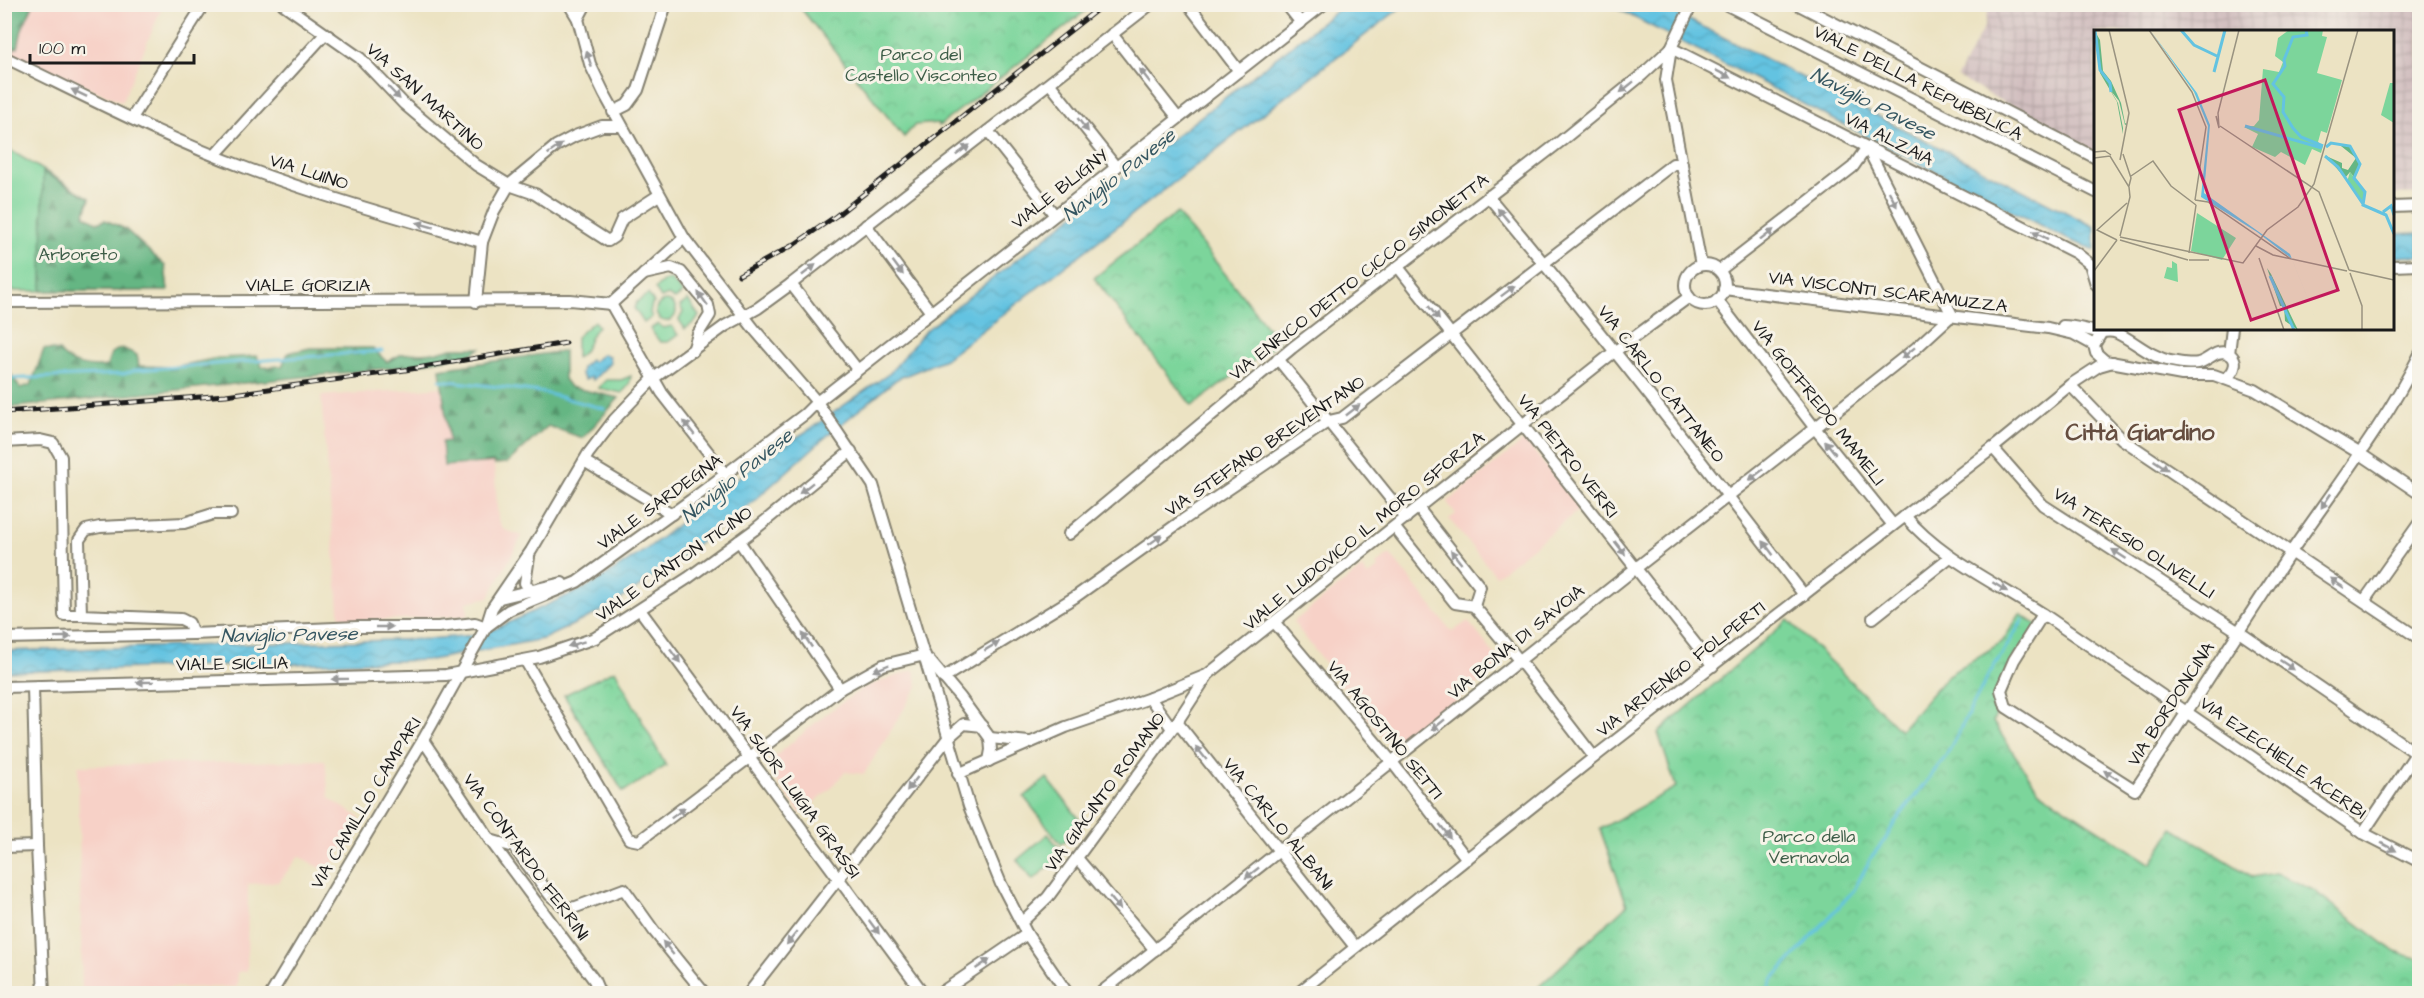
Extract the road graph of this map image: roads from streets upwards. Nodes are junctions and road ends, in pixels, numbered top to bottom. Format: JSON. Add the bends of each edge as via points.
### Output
{"nodes":[{"id":1,"x":204,"y":4,"type":"edge"},
{"id":2,"x":283,"y":4,"type":"edge"},
{"id":3,"x":569,"y":4,"type":"edge"},
{"id":4,"x":586,"y":4,"type":"edge"},
{"id":5,"x":666,"y":4,"type":"edge"},
{"id":6,"x":1151,"y":4,"type":"edge"},
{"id":7,"x":1188,"y":4,"type":"edge"},
{"id":8,"x":1286,"y":4,"type":"edge"},
{"id":9,"x":1324,"y":4,"type":"edge"},
{"id":10,"x":1692,"y":4,"type":"edge"},
{"id":11,"x":1725,"y":4,"type":"edge"},
{"id":12,"x":1797,"y":4,"type":"edge"},
{"id":13,"x":578,"y":19,"type":"junction"},
{"id":14,"x":1301,"y":23,"type":"junction"},
{"id":15,"x":325,"y":34,"type":"junction"},
{"id":16,"x":1112,"y":34,"type":"junction"},
{"id":17,"x":1672,"y":44,"type":"junction"},
{"id":18,"x":4,"y":57,"type":"edge"},
{"id":19,"x":1239,"y":71,"type":"junction"},
{"id":20,"x":1050,"y":84,"type":"junction"},
{"id":21,"x":613,"y":112,"type":"junction"},
{"id":22,"x":132,"y":118,"type":"junction"},
{"id":23,"x":1178,"y":118,"type":"junction"},
{"id":24,"x":620,"y":126,"type":"junction"},
{"id":25,"x":988,"y":131,"type":"junction"},
{"id":26,"x":1867,"y":147,"type":"junction"},
{"id":27,"x":215,"y":155,"type":"junction"},
{"id":28,"x":2094,"y":157,"type":"edge"},
{"id":29,"x":1682,"y":164,"type":"junction"},
{"id":30,"x":1116,"y":167,"type":"junction"},
{"id":31,"x":509,"y":185,"type":"junction"},
{"id":32,"x":2094,"y":191,"type":"edge"},
{"id":33,"x":659,"y":195,"type":"junction"},
{"id":34,"x":1488,"y":196,"type":"junction"},
{"id":35,"x":2420,"y":206,"type":"edge"},
{"id":36,"x":2394,"y":207,"type":"edge"},
{"id":37,"x":1054,"y":214,"type":"junction"},
{"id":38,"x":866,"y":225,"type":"junction"},
{"id":39,"x":684,"y":238,"type":"junction"},
{"id":40,"x":482,"y":242,"type":"junction"},
{"id":41,"x":1544,"y":264,"type":"junction"},
{"id":42,"x":1701,"y":265,"type":"junction"},
{"id":43,"x":2420,"y":265,"type":"edge"},
{"id":44,"x":2394,"y":266,"type":"edge"},
{"id":45,"x":1398,"y":267,"type":"junction"},
{"id":46,"x":1720,"y":270,"type":"junction"},
{"id":47,"x":644,"y":274,"type":"junction"},
{"id":48,"x":2094,"y":277,"type":"edge"},
{"id":49,"x":791,"y":284,"type":"junction"},
{"id":50,"x":1724,"y":288,"type":"junction"},
{"id":51,"x":1689,"y":297,"type":"junction"},
{"id":52,"x":1717,"y":300,"type":"junction"},
{"id":53,"x":4,"y":302,"type":"edge"},
{"id":54,"x":476,"y":302,"type":"junction"},
{"id":55,"x":611,"y":304,"type":"junction"},
{"id":56,"x":930,"y":311,"type":"junction"},
{"id":57,"x":743,"y":314,"type":"junction"},
{"id":58,"x":1952,"y":315,"type":"junction"},
{"id":59,"x":2048,"y":328,"type":"junction"},
{"id":60,"x":2094,"y":329,"type":"edge"},
{"id":61,"x":2232,"y":330,"type":"edge"},
{"id":62,"x":2103,"y":331,"type":"edge"},
{"id":63,"x":1450,"y":334,"type":"junction"},
{"id":64,"x":2095,"y":349,"type":"junction"},
{"id":65,"x":693,"y":351,"type":"junction"},
{"id":66,"x":1614,"y":352,"type":"junction"},
{"id":67,"x":2229,"y":354,"type":"junction"},
{"id":68,"x":2420,"y":354,"type":"edge"},
{"id":69,"x":1278,"y":359,"type":"junction"},
{"id":70,"x":2113,"y":362,"type":"junction"},
{"id":71,"x":857,"y":369,"type":"junction"},
{"id":72,"x":2235,"y":369,"type":"junction"},
{"id":73,"x":2086,"y":373,"type":"junction"},
{"id":74,"x":654,"y":378,"type":"junction"},
{"id":75,"x":2226,"y":378,"type":"junction"},
{"id":76,"x":2070,"y":385,"type":"junction"},
{"id":77,"x":2255,"y":390,"type":"junction"},
{"id":78,"x":817,"y":402,"type":"junction"},
{"id":79,"x":1329,"y":421,"type":"junction"},
{"id":80,"x":1523,"y":425,"type":"junction"},
{"id":81,"x":1814,"y":427,"type":"junction"},
{"id":82,"x":4,"y":442,"type":"edge"},
{"id":83,"x":1994,"y":448,"type":"junction"},
{"id":84,"x":851,"y":451,"type":"junction"},
{"id":85,"x":2359,"y":453,"type":"junction"},
{"id":86,"x":584,"y":461,"type":"junction"},
{"id":87,"x":726,"y":475,"type":"junction"},
{"id":88,"x":2419,"y":494,"type":"edge"},
{"id":89,"x":1729,"y":496,"type":"junction"},
{"id":90,"x":1419,"y":509,"type":"junction"},
{"id":91,"x":231,"y":514,"type":"dead end"},
{"id":92,"x":672,"y":514,"type":"junction"},
{"id":93,"x":1905,"y":516,"type":"junction"},
{"id":94,"x":1406,"y":518,"type":"junction"},
{"id":95,"x":2420,"y":522,"type":"edge"},
{"id":96,"x":1893,"y":525,"type":"junction"},
{"id":97,"x":1395,"y":528,"type":"junction"},
{"id":98,"x":1069,"y":534,"type":"dead end"},
{"id":99,"x":739,"y":541,"type":"junction"},
{"id":100,"x":531,"y":551,"type":"junction"},
{"id":101,"x":2291,"y":552,"type":"junction"},
{"id":102,"x":1950,"y":556,"type":"junction"},
{"id":103,"x":1636,"y":568,"type":"junction"},
{"id":104,"x":577,"y":582,"type":"junction"},
{"id":105,"x":531,"y":591,"type":"junction"},
{"id":106,"x":1804,"y":595,"type":"junction"},
{"id":107,"x":500,"y":598,"type":"junction"},
{"id":108,"x":2364,"y":601,"type":"junction"},
{"id":109,"x":1474,"y":606,"type":"junction"},
{"id":110,"x":640,"y":610,"type":"junction"},
{"id":111,"x":2043,"y":614,"type":"junction"},
{"id":112,"x":81,"y":615,"type":"junction"},
{"id":113,"x":1874,"y":618,"type":"dead end"},
{"id":114,"x":1275,"y":623,"type":"junction"},
{"id":115,"x":486,"y":627,"type":"junction"},
{"id":116,"x":2239,"y":632,"type":"junction"},
{"id":117,"x":193,"y":634,"type":"junction"},
{"id":118,"x":4,"y":638,"type":"edge"},
{"id":119,"x":2420,"y":639,"type":"edge"},
{"id":120,"x":925,"y":656,"type":"junction"},
{"id":121,"x":525,"y":660,"type":"junction"},
{"id":122,"x":1519,"y":660,"type":"junction"},
{"id":123,"x":1713,"y":666,"type":"junction"},
{"id":124,"x":461,"y":672,"type":"junction"},
{"id":125,"x":1208,"y":675,"type":"junction"},
{"id":126,"x":943,"y":678,"type":"junction"},
{"id":127,"x":4,"y":687,"type":"edge"},
{"id":128,"x":33,"y":687,"type":"junction"},
{"id":129,"x":840,"y":689,"type":"junction"},
{"id":130,"x":1150,"y":698,"type":"junction"},
{"id":131,"x":2187,"y":713,"type":"junction"},
{"id":132,"x":1174,"y":724,"type":"junction"},
{"id":133,"x":982,"y":726,"type":"junction"},
{"id":134,"x":948,"y":738,"type":"junction"},
{"id":135,"x":990,"y":738,"type":"junction"},
{"id":136,"x":423,"y":740,"type":"junction"},
{"id":137,"x":1032,"y":742,"type":"junction"},
{"id":138,"x":2418,"y":751,"type":"edge"},
{"id":139,"x":751,"y":758,"type":"junction"},
{"id":140,"x":1594,"y":758,"type":"junction"},
{"id":141,"x":989,"y":761,"type":"junction"},
{"id":142,"x":1392,"y":762,"type":"junction"},
{"id":143,"x":958,"y":774,"type":"junction"},
{"id":144,"x":2362,"y":833,"type":"junction"},
{"id":145,"x":490,"y":840,"type":"junction"},
{"id":146,"x":37,"y":846,"type":"junction"},
{"id":147,"x":4,"y":847,"type":"edge"},
{"id":148,"x":1280,"y":851,"type":"junction"},
{"id":149,"x":1077,"y":858,"type":"junction"},
{"id":150,"x":1467,"y":859,"type":"junction"},
{"id":151,"x":2420,"y":861,"type":"edge"},
{"id":152,"x":839,"y":880,"type":"junction"},
{"id":153,"x":1022,"y":922,"type":"junction"},
{"id":154,"x":1027,"y":934,"type":"junction"},
{"id":155,"x":1354,"y":947,"type":"junction"},
{"id":156,"x":1155,"y":950,"type":"junction"},
{"id":157,"x":44,"y":993,"type":"edge"},
{"id":158,"x":271,"y":993,"type":"edge"},
{"id":159,"x":600,"y":993,"type":"edge"},
{"id":160,"x":705,"y":993,"type":"edge"},
{"id":161,"x":748,"y":993,"type":"edge"},
{"id":162,"x":924,"y":993,"type":"edge"},
{"id":163,"x":939,"y":993,"type":"edge"},
{"id":164,"x":1068,"y":993,"type":"edge"},
{"id":165,"x":1099,"y":993,"type":"edge"},
{"id":166,"x":1297,"y":993,"type":"edge"}],
"edges":[{"from":1,"to":22,"type":"street"},
{"from":2,"to":15,"type":"street","name":"VIA SAN MARTINO"},
{"from":3,"to":13,"type":"street"},
{"from":4,"to":13,"type":"street"},
{"from":5,"to":21,"type":"street","via":[[638,90],[627,105]]},
{"from":6,"to":16,"type":"street"},
{"from":7,"to":19,"type":"street"},
{"from":8,"to":14,"type":"street"},
{"from":9,"to":14,"type":"street","name":"VIALE BLIGNY"},
{"from":10,"to":17,"type":"street"},
{"from":11,"to":32,"type":"street","name":"VIALE DELLA REPUBBLICA"},
{"from":12,"to":28,"type":"street"},
{"from":21,"to":13,"type":"street","one_way":true,"via":[[590,64]]},
{"from":14,"to":19,"type":"street","name":"VIALE BLIGNY"},
{"from":15,"to":27,"type":"street"},
{"from":15,"to":31,"type":"street","name":"VIA SAN MARTINO","one_way":true,"via":[[360,58],[404,104],[476,165]]},
{"from":16,"to":20,"type":"street"},
{"from":23,"to":16,"type":"street","one_way":true},
{"from":17,"to":26,"type":"street","name":"VIA ALZAIA","one_way":true},
{"from":17,"to":29,"type":"street","via":[[1666,80]]},
{"from":17,"to":34,"type":"street","name":"VIA ENRICO DETTO CICCO SIMONETTA","one_way":true,"via":[[1642,75]]},
{"from":22,"to":18,"type":"street","name":"VIA LUINO","one_way":true},
{"from":19,"to":23,"type":"street","name":"VIALE BLIGNY"},
{"from":20,"to":25,"type":"street"},
{"from":20,"to":30,"type":"street","one_way":true},
{"from":21,"to":24,"type":"street"},
{"from":22,"to":27,"type":"street","name":"VIA LUINO"},
{"from":23,"to":30,"type":"street","name":"VIALE BLIGNY"},
{"from":31,"to":24,"type":"street","one_way":true,"via":[[575,136],[602,126]]},
{"from":24,"to":33,"type":"street"},
{"from":25,"to":37,"type":"street"},
{"from":38,"to":25,"type":"street","one_way":true},
{"from":46,"to":26,"type":"street","one_way":true,"via":[[1853,167]]},
{"from":48,"to":26,"type":"street","name":"VIA ALZAIA","one_way":true,"via":[[2090,264],[2076,253]]},
{"from":26,"to":58,"type":"street","one_way":true},
{"from":40,"to":27,"type":"street","name":"VIA LUINO","one_way":true,"via":[[322,195]]},
{"from":29,"to":41,"type":"street","name":"VIA STEFANO BREVENTANO","via":[[1673,164]]},
{"from":29,"to":42,"type":"street"},
{"from":30,"to":37,"type":"street","name":"VIALE BLIGNY"},
{"from":31,"to":33,"type":"street","name":"VIA SAN MARTINO","via":[[535,194],[608,241],[622,219]]},
{"from":31,"to":40,"type":"street"},
{"from":33,"to":39,"type":"street"},
{"from":41,"to":34,"type":"street","name":"VIA CARLO CATTANEO","one_way":true},
{"from":34,"to":45,"type":"street","name":"VIA ENRICO DETTO CICCO SIMONETTA"},
{"from":35,"to":36,"type":"street"},
{"from":37,"to":56,"type":"street","name":"VIALE BLIGNY"},
{"from":49,"to":38,"type":"street","one_way":true},
{"from":38,"to":56,"type":"street","one_way":true},
{"from":39,"to":47,"type":"street"},
{"from":39,"to":57,"type":"street"},
{"from":40,"to":54,"type":"street"},
{"from":63,"to":41,"type":"street","name":"VIA STEFANO BREVENTANO","one_way":true},
{"from":41,"to":66,"type":"street","name":"VIA CARLO CATTANEO"},
{"from":42,"to":46,"type":"street"},
{"from":42,"to":51,"type":"street","via":[[1687,275],[1685,287]]},
{"from":43,"to":44,"type":"street"},
{"from":45,"to":63,"type":"street","name":"VIA PIETRO VERRI","one_way":true},
{"from":45,"to":69,"type":"street","name":"VIA ENRICO DETTO CICCO SIMONETTA"},
{"from":46,"to":50,"type":"street"},
{"from":47,"to":55,"type":"street"},
{"from":65,"to":47,"type":"street","one_way":true,"via":[[710,315],[708,305],[676,269]]},
{"from":49,"to":57,"type":"street"},
{"from":49,"to":71,"type":"street"},
{"from":50,"to":52,"type":"street"},
{"from":50,"to":58,"type":"street","name":"VIA VISCONTI SCARAMUZZA"},
{"from":51,"to":52,"type":"street","via":[[1700,304]]},
{"from":51,"to":66,"type":"street","name":"VIALE LUDOVICO IL MORO SFORZA"},
{"from":52,"to":81,"type":"street","name":"VIA GOFFREDO MAMELI"},
{"from":53,"to":54,"type":"street","name":"VIALE GORIZIA"},
{"from":54,"to":55,"type":"street","name":"VIALE GORIZIA","via":[[570,300]]},
{"from":55,"to":74,"type":"street"},
{"from":56,"to":71,"type":"street","name":"VIALE BLIGNY"},
{"from":57,"to":65,"type":"street"},
{"from":57,"to":78,"type":"street"},
{"from":58,"to":59,"type":"street","name":"VIA VISCONTI SCARAMUZZA"},
{"from":58,"to":81,"type":"street","name":"VIA BONA DI SAVOIA","one_way":true},
{"from":59,"to":60,"type":"street","name":"VIA VISCONTI SCARAMUZZA"},
{"from":59,"to":64,"type":"street","name":"VIA VISCONTI SCARAMUZZA","via":[[2074,333]]},
{"from":61,"to":67,"type":"street"},
{"from":62,"to":64,"type":"street","name":"VIA ARDENGO FOLPERTI"},
{"from":62,"to":67,"type":"street","name":"VIA VISCONTI SCARAMUZZA","via":[[2119,334],[2169,361],[2198,363],[2220,352]]},
{"from":79,"to":63,"type":"street","name":"VIA STEFANO BREVENTANO","one_way":true,"via":[[1342,418]]},
{"from":63,"to":80,"type":"street","name":"VIA PIETRO VERRI"},
{"from":64,"to":70,"type":"street","name":"VIA VISCONTI SCARAMUZZA","via":[[2105,361]]},
{"from":64,"to":73,"type":"street","name":"VIA ARDENGO FOLPERTI"},
{"from":65,"to":74,"type":"street"},
{"from":66,"to":80,"type":"street","name":"VIALE LUDOVICO IL MORO SFORZA"},
{"from":66,"to":89,"type":"street","name":"VIA CARLO CATTANEO"},
{"from":67,"to":72,"type":"street","via":[[2234,358]]},
{"from":68,"to":85,"type":"street","name":"VIA BORDONCINA"},
{"from":69,"to":79,"type":"street"},
{"from":69,"to":98,"type":"street","name":"VIA ENRICO DETTO CICCO SIMONETTA"},
{"from":70,"to":73,"type":"street","name":"VIA ARDENGO FOLPERTI"},
{"from":70,"to":75,"type":"street","name":"VIA VISCONTI SCARAMUZZA","via":[[2182,375]]},
{"from":71,"to":78,"type":"street","name":"VIALE BLIGNY"},
{"from":72,"to":75,"type":"street"},
{"from":72,"to":77,"type":"street"},
{"from":73,"to":76,"type":"street","name":"VIA ARDENGO FOLPERTI"},
{"from":74,"to":86,"type":"street","via":[[614,420]]},
{"from":87,"to":74,"type":"street","one_way":true},
{"from":75,"to":77,"type":"street","name":"VIA VISCONTI SCARAMUZZA"},
{"from":76,"to":83,"type":"street","name":"VIA ARDENGO FOLPERTI"},
{"from":76,"to":101,"type":"street","one_way":true,"via":[[2122,439]]},
{"from":77,"to":85,"type":"street"},
{"from":78,"to":84,"type":"street"},
{"from":78,"to":87,"type":"street","name":"VIALE SARDEGNA"},
{"from":79,"to":94,"type":"street"},
{"from":126,"to":79,"type":"street","name":"VIA STEFANO BREVENTANO","one_way":true,"via":[[1075,597]]},
{"from":80,"to":90,"type":"street","name":"VIALE LUDOVICO IL MORO SFORZA"},
{"from":80,"to":103,"type":"street","name":"VIA PIETRO VERRI","one_way":true},
{"from":81,"to":89,"type":"street","name":"VIA BONA DI SAVOIA","one_way":true},
{"from":96,"to":81,"type":"street","name":"VIA GOFFREDO MAMELI","one_way":true},
{"from":82,"to":112,"type":"street","via":[[53,443],[61,457],[64,615]]},
{"from":83,"to":93,"type":"street","name":"VIA ARDENGO FOLPERTI"},
{"from":116,"to":83,"type":"street","name":"VIA TERESIO OLIVELLI","one_way":true,"via":[[2043,505]]},
{"from":84,"to":99,"type":"street","name":"VIALE CANTON TICINO","one_way":true},
{"from":84,"to":120,"type":"street","via":[[873,485]]},
{"from":85,"to":88,"type":"street"},
{"from":85,"to":101,"type":"street","name":"VIA BORDONCINA","one_way":true},
{"from":86,"to":92,"type":"street"},
{"from":86,"to":100,"type":"street"},
{"from":87,"to":92,"type":"street","name":"VIALE SARDEGNA"},
{"from":89,"to":103,"type":"street","name":"VIA BONA DI SAVOIA"},
{"from":106,"to":89,"type":"street","name":"VIA CARLO CATTANEO","one_way":true},
{"from":90,"to":94,"type":"street","name":"VIALE LUDOVICO IL MORO SFORZA"},
{"from":109,"to":90,"type":"street","one_way":true,"via":[[1480,587]]},
{"from":91,"to":112,"type":"street","via":[[213,514],[184,523],[86,530],[79,540]]},
{"from":92,"to":104,"type":"street","name":"VIALE SARDEGNA"},
{"from":93,"to":96,"type":"street","name":"VIA ARDENGO FOLPERTI"},
{"from":93,"to":102,"type":"street","name":"VIA EZECHIELE ACERBI"},
{"from":94,"to":97,"type":"street","name":"VIALE LUDOVICO IL MORO SFORZA"},
{"from":95,"to":108,"type":"street"},
{"from":96,"to":106,"type":"street","name":"VIA ARDENGO FOLPERTI"},
{"from":97,"to":109,"type":"street","via":[[1455,603]]},
{"from":97,"to":114,"type":"street","name":"VIALE LUDOVICO IL MORO SFORZA"},
{"from":99,"to":110,"type":"street","name":"VIALE CANTON TICINO"},
{"from":129,"to":99,"type":"street","one_way":true},
{"from":100,"to":105,"type":"street","via":[[525,583]]},
{"from":100,"to":107,"type":"street"},
{"from":108,"to":101,"type":"street","one_way":true},
{"from":101,"to":116,"type":"street","name":"VIA BORDONCINA"},
{"from":102,"to":111,"type":"street","name":"VIA EZECHIELE ACERBI","one_way":true},
{"from":102,"to":113,"type":"street"},
{"from":103,"to":122,"type":"street","name":"VIA BONA DI SAVOIA"},
{"from":103,"to":123,"type":"street","name":"VIA PIETRO VERRI"},
{"from":104,"to":105,"type":"street","name":"VIALE SARDEGNA"},
{"from":104,"to":115,"type":"street","name":"VIALE SARDEGNA","via":[[509,610]]},
{"from":105,"to":107,"type":"street","name":"VIALE SARDEGNA"},
{"from":106,"to":123,"type":"street","name":"VIA ARDENGO FOLPERTI"},
{"from":107,"to":115,"type":"street"},
{"from":108,"to":119,"type":"street"},
{"from":109,"to":122,"type":"street"},
{"from":110,"to":121,"type":"street","name":"VIALE CANTON TICINO","one_way":true,"via":[[596,638]]},
{"from":110,"to":139,"type":"street","name":"VIA SUOR LUIGIA GRASSI","one_way":true},
{"from":111,"to":131,"type":"street","name":"VIA EZECHIELE ACERBI"},
{"from":131,"to":111,"type":"street","name":"VIA BORDONCINA","one_way":true,"via":[[2135,790],[2006,707],[2001,690],[2014,660]]},
{"from":112,"to":117,"type":"street","via":[[181,619],[189,623]]},
{"from":114,"to":125,"type":"street","name":"VIALE LUDOVICO IL MORO SFORZA"},
{"from":114,"to":142,"type":"street","name":"VIA AGOSTINO SETTI"},
{"from":117,"to":115,"type":"street","one_way":true,"via":[[475,623]]},
{"from":115,"to":124,"type":"street","name":"VIA CAMILLO CAMPARI"},
{"from":116,"to":131,"type":"street","name":"VIA BORDONCINA"},
{"from":116,"to":138,"type":"street","name":"VIA TERESIO OLIVELLI","one_way":true},
{"from":118,"to":117,"type":"street","one_way":true},
{"from":120,"to":126,"type":"street"},
{"from":120,"to":129,"type":"street","one_way":true,"via":[[883,665]]},
{"from":120,"to":134,"type":"street"},
{"from":121,"to":124,"type":"street","name":"VIALE CANTON TICINO"},
{"from":121,"to":139,"type":"street","one_way":true,"via":[[629,839],[639,841]]},
{"from":122,"to":140,"type":"street"},
{"from":122,"to":142,"type":"street","name":"VIA BONA DI SAVOIA","one_way":true},
{"from":123,"to":140,"type":"street","name":"VIA ARDENGO FOLPERTI"},
{"from":124,"to":128,"type":"street","name":"VIALE SICILIA","one_way":true,"via":[[376,678]]},
{"from":124,"to":136,"type":"street","name":"VIA CAMILLO CAMPARI"},
{"from":125,"to":130,"type":"street","name":"VIALE LUDOVICO IL MORO SFORZA"},
{"from":125,"to":132,"type":"street","name":"VIA GIACINTO ROMANO"},
{"from":126,"to":133,"type":"street"},
{"from":127,"to":128,"type":"street","name":"VIALE SICILIA"},
{"from":128,"to":146,"type":"street"},
{"from":129,"to":139,"type":"street"},
{"from":130,"to":132,"type":"street","name":"VIA CARLO ALBANI"},
{"from":130,"to":137,"type":"street","name":"VIALE LUDOVICO IL MORO SFORZA"},
{"from":131,"to":144,"type":"street","name":"VIA EZECHIELE ACERBI"},
{"from":148,"to":132,"type":"street","name":"VIA CARLO ALBANI","one_way":true},
{"from":132,"to":149,"type":"street","name":"VIA GIACINTO ROMANO"},
{"from":133,"to":134,"type":"street","via":[[964,724]]},
{"from":133,"to":135,"type":"street"},
{"from":134,"to":143,"type":"street"},
{"from":134,"to":152,"type":"street","one_way":true},
{"from":135,"to":137,"type":"street","name":"VIALE LUDOVICO IL MORO SFORZA"},
{"from":135,"to":141,"type":"street"},
{"from":136,"to":145,"type":"street","name":"VIA CONTARDO FERRINI"},
{"from":136,"to":158,"type":"street","name":"VIA CAMILLO CAMPARI"},
{"from":137,"to":141,"type":"street","name":"VIALE LUDOVICO IL MORO SFORZA"},
{"from":138,"to":144,"type":"street"},
{"from":139,"to":152,"type":"street","name":"VIA SUOR LUIGIA GRASSI"},
{"from":140,"to":150,"type":"street","name":"VIA ARDENGO FOLPERTI"},
{"from":141,"to":143,"type":"street","name":"VIALE LUDOVICO IL MORO SFORZA"},
{"from":142,"to":148,"type":"street","name":"VIA BONA DI SAVOIA"},
{"from":142,"to":150,"type":"street","name":"VIA AGOSTINO SETTI","one_way":true},
{"from":143,"to":153,"type":"street","via":[[1001,884]]},
{"from":144,"to":151,"type":"street","name":"VIA EZECHIELE ACERBI","one_way":true},
{"from":145,"to":159,"type":"street","name":"VIA CONTARDO FERRINI"},
{"from":160,"to":145,"type":"street","one_way":true,"via":[[624,889],[566,908],[550,895],[514,847]]},
{"from":146,"to":147,"type":"street"},
{"from":146,"to":157,"type":"street"},
{"from":148,"to":155,"type":"street","name":"VIA CARLO ALBANI"},
{"from":148,"to":156,"type":"street","name":"VIA BONA DI SAVOIA","one_way":true},
{"from":149,"to":153,"type":"street","name":"VIA GIACINTO ROMANO","via":[[1048,897]]},
{"from":149,"to":156,"type":"street","one_way":true},
{"from":150,"to":155,"type":"street","name":"VIA ARDENGO FOLPERTI"},
{"from":152,"to":161,"type":"street","one_way":true},
{"from":152,"to":162,"type":"street","name":"VIA SUOR LUIGIA GRASSI","one_way":true},
{"from":153,"to":154,"type":"street"},
{"from":163,"to":154,"type":"street","one_way":true},
{"from":154,"to":164,"type":"street"},
{"from":155,"to":166,"type":"street","name":"VIA ARDENGO FOLPERTI"},
{"from":156,"to":165,"type":"street","name":"VIA BONA DI SAVOIA"}]}
